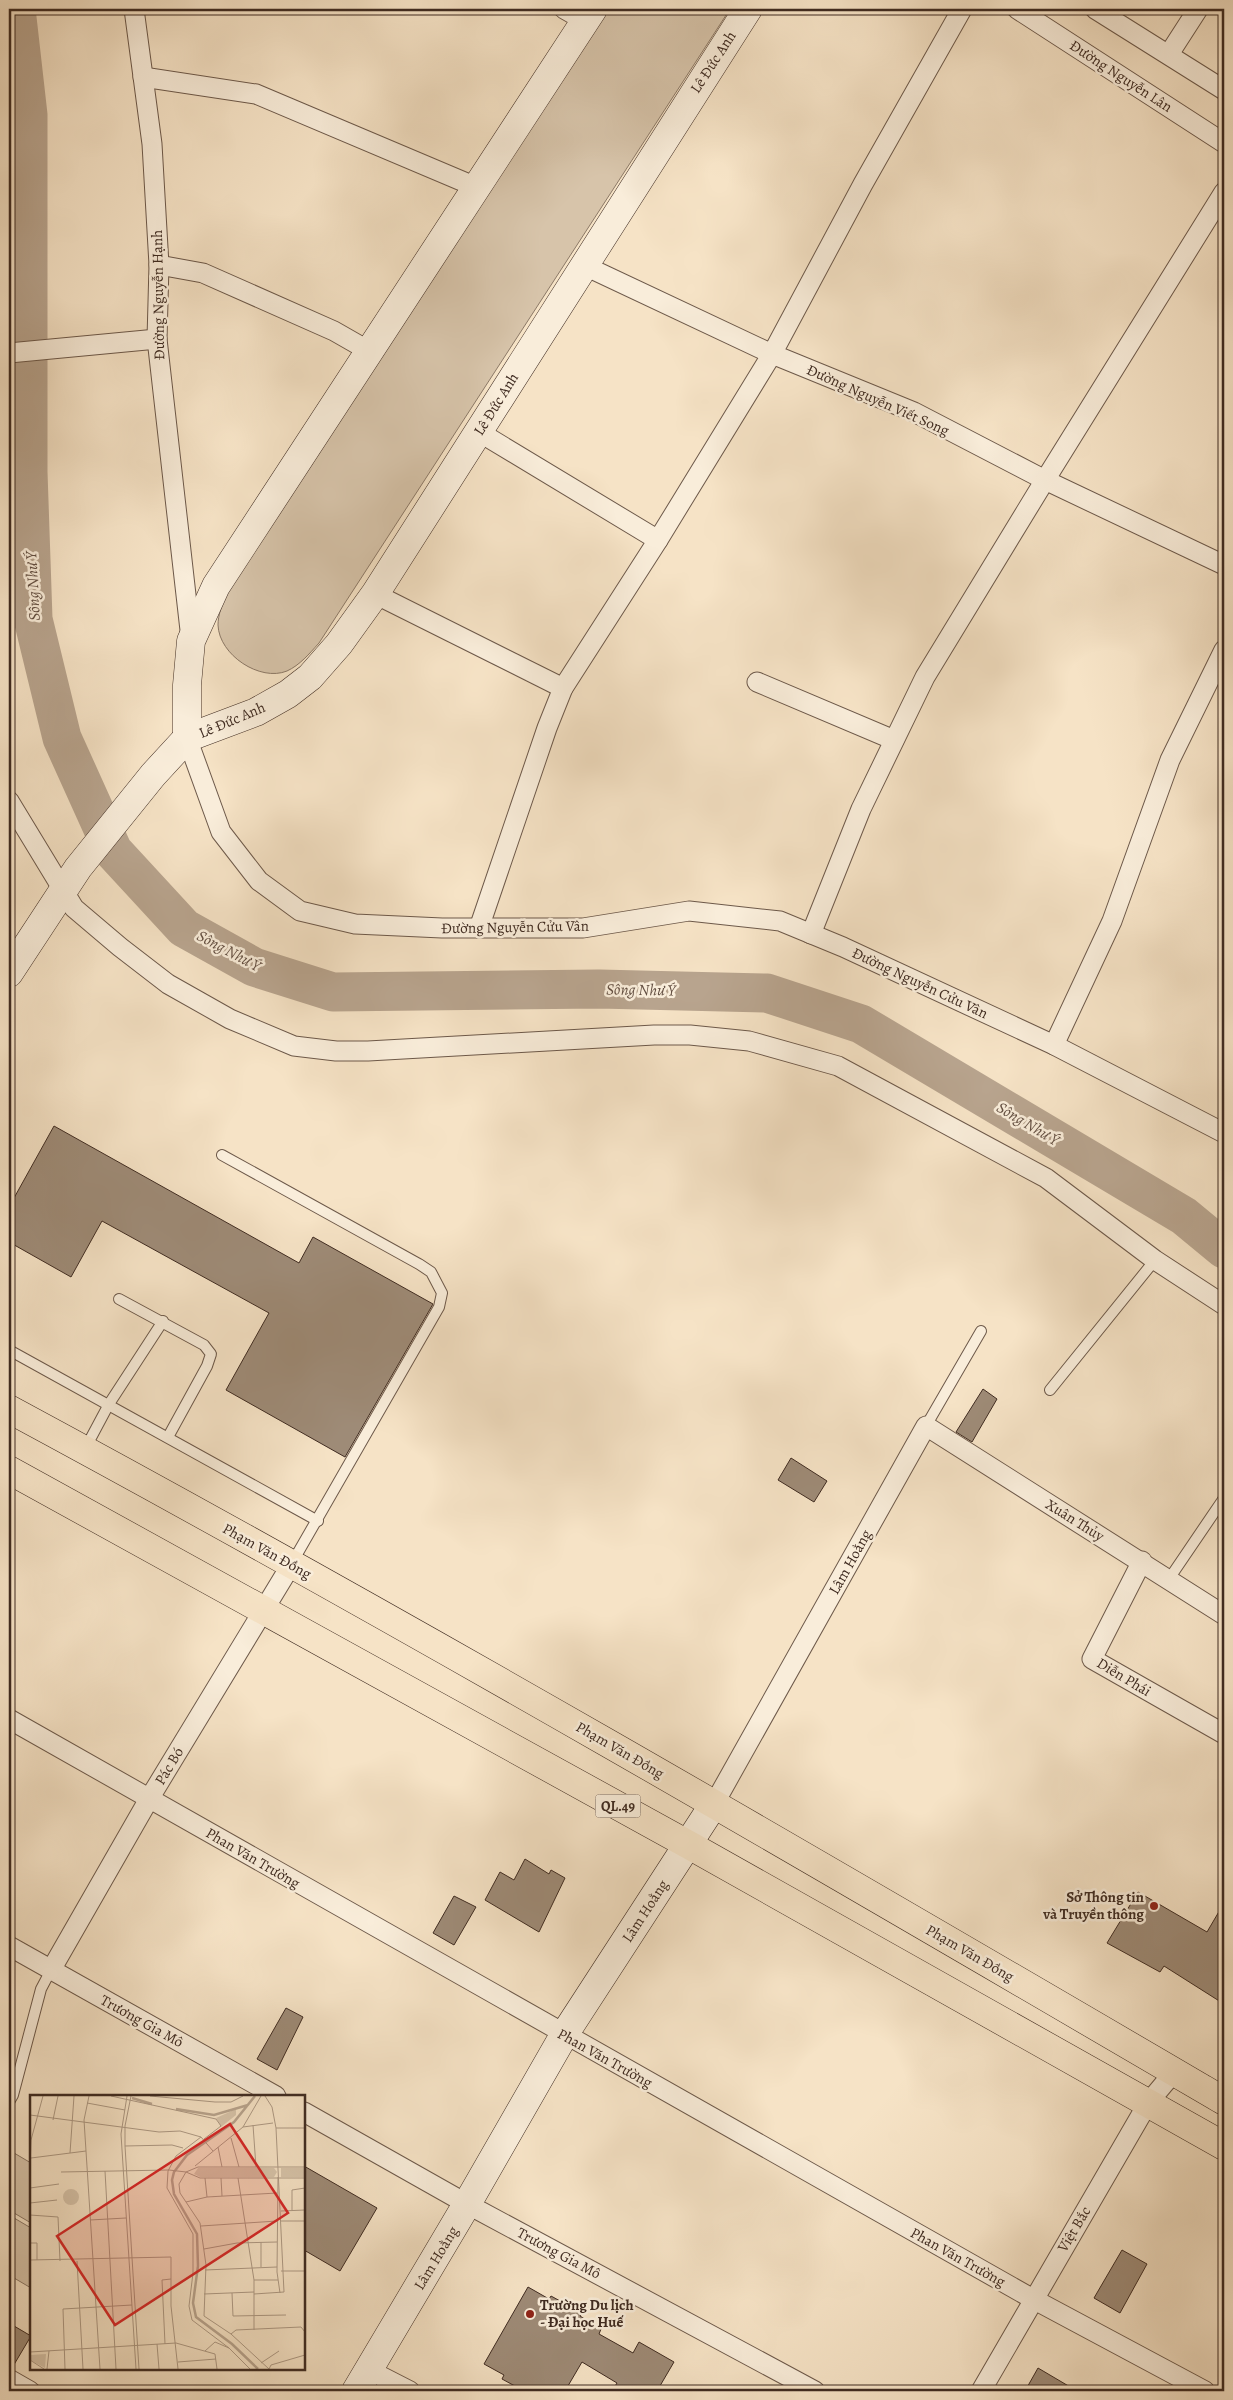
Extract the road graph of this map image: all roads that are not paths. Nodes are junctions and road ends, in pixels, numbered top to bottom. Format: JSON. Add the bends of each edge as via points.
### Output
{"nodes":[{"id":1,"x":134,"y":9,"type":"edge"},
{"id":2,"x":748,"y":9,"type":"edge"},
{"id":3,"x":962,"y":9,"type":"edge"},
{"id":4,"x":1017,"y":9,"type":"edge"},
{"id":5,"x":1095,"y":9,"type":"edge"},
{"id":6,"x":1198,"y":9,"type":"edge"},
{"id":7,"x":580,"y":13,"type":"edge"},
{"id":8,"x":1169,"y":54,"type":"junction"},
{"id":9,"x":143,"y":77,"type":"junction"},
{"id":10,"x":1224,"y":90,"type":"edge"},
{"id":11,"x":1224,"y":143,"type":"edge"},
{"id":12,"x":476,"y":187,"type":"junction"},
{"id":13,"x":1224,"y":192,"type":"edge"},
{"id":14,"x":159,"y":265,"type":"junction"},
{"id":15,"x":583,"y":265,"type":"junction"},
{"id":16,"x":157,"y":339,"type":"junction"},
{"id":17,"x":369,"y":351,"type":"junction"},
{"id":18,"x":9,"y":353,"type":"edge"},
{"id":19,"x":772,"y":354,"type":"junction"},
{"id":20,"x":479,"y":432,"type":"junction"},
{"id":21,"x":1045,"y":480,"type":"junction"},
{"id":22,"x":658,"y":540,"type":"junction"},
{"id":23,"x":1224,"y":565,"type":"edge"},
{"id":24,"x":375,"y":594,"type":"junction"},
{"id":25,"x":191,"y":641,"type":"junction"},
{"id":26,"x":1224,"y":650,"type":"edge"},
{"id":27,"x":757,"y":682,"type":"dead end"},
{"id":28,"x":563,"y":688,"type":"junction"},
{"id":29,"x":187,"y":738,"type":"junction"},
{"id":30,"x":894,"y":740,"type":"junction"},
{"id":31,"x":9,"y":801,"type":"edge"},
{"id":32,"x":62,"y":890,"type":"junction"},
{"id":33,"x":479,"y":928,"type":"junction"},
{"id":34,"x":811,"y":934,"type":"junction"},
{"id":35,"x":9,"y":973,"type":"edge"},
{"id":36,"x":1054,"y":1045,"type":"junction"},
{"id":37,"x":1224,"y":1133,"type":"edge"},
{"id":38,"x":222,"y":1155,"type":"dead end"},
{"id":39,"x":1155,"y":1260,"type":"junction"},
{"id":40,"x":119,"y":1299,"type":"dead end"},
{"id":41,"x":1224,"y":1305,"type":"edge"},
{"id":42,"x":163,"y":1321,"type":"junction"},
{"id":43,"x":981,"y":1331,"type":"dead end"},
{"id":44,"x":9,"y":1350,"type":"edge"},
{"id":45,"x":1050,"y":1390,"type":"dead end"},
{"id":46,"x":109,"y":1404,"type":"junction"},
{"id":47,"x":9,"y":1409,"type":"edge"},
{"id":48,"x":926,"y":1426,"type":"junction"},
{"id":49,"x":168,"y":1437,"type":"junction"},
{"id":50,"x":84,"y":1450,"type":"junction"},
{"id":51,"x":9,"y":1470,"type":"edge"},
{"id":52,"x":1224,"y":1498,"type":"edge"},
{"id":53,"x":318,"y":1521,"type":"junction"},
{"id":54,"x":1142,"y":1561,"type":"junction"},
{"id":55,"x":290,"y":1565,"type":"junction"},
{"id":56,"x":1169,"y":1579,"type":"junction"},
{"id":57,"x":264,"y":1610,"type":"junction"},
{"id":58,"x":1224,"y":1614,"type":"edge"},
{"id":59,"x":9,"y":1719,"type":"edge"},
{"id":60,"x":1224,"y":1734,"type":"edge"},
{"id":61,"x":150,"y":1799,"type":"junction"},
{"id":62,"x":714,"y":1804,"type":"junction"},
{"id":63,"x":689,"y":1845,"type":"junction"},
{"id":64,"x":9,"y":1946,"type":"edge"},
{"id":65,"x":51,"y":1970,"type":"junction"},
{"id":66,"x":564,"y":2035,"type":"junction"},
{"id":67,"x":1174,"y":2072,"type":"junction"},
{"id":68,"x":274,"y":2095,"type":"edge"},
{"id":69,"x":9,"y":2102,"type":"edge"},
{"id":70,"x":1224,"y":2102,"type":"edge"},
{"id":71,"x":1148,"y":2103,"type":"junction"},
{"id":72,"x":305,"y":2113,"type":"edge"},
{"id":73,"x":1224,"y":2146,"type":"edge"},
{"id":74,"x":468,"y":2204,"type":"junction"},
{"id":75,"x":1033,"y":2299,"type":"junction"},
{"id":76,"x":9,"y":2379,"type":"edge"},
{"id":77,"x":363,"y":2380,"type":"edge"},
{"id":78,"x":30,"y":2391,"type":"edge"},
{"id":79,"x":410,"y":2391,"type":"edge"},
{"id":80,"x":815,"y":2391,"type":"edge"},
{"id":81,"x":981,"y":2391,"type":"edge"},
{"id":82,"x":1205,"y":2391,"type":"edge"}],
"edges":[{"from":1,"to":9,"type":"street","name":"Đường Nguyễn Hạnh"},
{"from":2,"to":15,"type":"street","name":"Lê Đức Anh"},
{"from":3,"to":19,"type":"street"},
{"from":4,"to":11,"type":"street","name":"Đường Nguyễn Lân"},
{"from":5,"to":8,"type":"street"},
{"from":6,"to":8,"type":"street"},
{"from":7,"to":12,"type":"street","name":"Lê Đức Anh"},
{"from":8,"to":10,"type":"street"},
{"from":9,"to":12,"type":"street","via":[[256,94]]},
{"from":9,"to":14,"type":"street","name":"Đường Nguyễn Hạnh","via":[[152,144]]},
{"from":12,"to":17,"type":"street","name":"Lê Đức Anh"},
{"from":13,"to":21,"type":"street"},
{"from":14,"to":16,"type":"street","name":"Đường Nguyễn Hạnh"},
{"from":14,"to":17,"type":"street","via":[[203,273],[334,331]]},
{"from":15,"to":19,"type":"street","name":"Đường Nguyễn Viết Song"},
{"from":15,"to":20,"type":"street","name":"Lê Đức Anh"},
{"from":16,"to":18,"type":"street"},
{"from":16,"to":25,"type":"street","name":"Đường Nguyễn Hạnh"},
{"from":17,"to":25,"type":"street","name":"Lê Đức Anh","via":[[216,586]]},
{"from":19,"to":21,"type":"street","name":"Đường Nguyễn Viết Song","via":[[914,412]]},
{"from":19,"to":22,"type":"street"},
{"from":20,"to":22,"type":"street"},
{"from":20,"to":24,"type":"street","name":"Lê Đức Anh"},
{"from":21,"to":23,"type":"street","name":"Đường Nguyễn Viết Song"},
{"from":21,"to":30,"type":"street","via":[[925,677]]},
{"from":22,"to":28,"type":"street"},
{"from":24,"to":28,"type":"street"},
{"from":24,"to":29,"type":"street","name":"Lê Đức Anh","via":[[339,644],[310,676],[288,694],[256,712]]},
{"from":25,"to":29,"type":"street","name":"Lê Đức Anh"},
{"from":26,"to":36,"type":"street","via":[[1170,760],[1112,921]]},
{"from":27,"to":30,"type":"street"},
{"from":28,"to":33,"type":"street"},
{"from":29,"to":32,"type":"street","name":"Lê Đức Anh","via":[[153,775]]},
{"from":29,"to":33,"type":"street","name":"Đường Nguyễn Cửu Vân","via":[[221,832],[259,881],[300,911],[355,924]]},
{"from":30,"to":34,"type":"street","via":[[861,809]]},
{"from":31,"to":32,"type":"street"},
{"from":32,"to":35,"type":"street","name":"Lê Đức Anh"},
{"from":32,"to":39,"type":"street","via":[[74,908],[168,984],[230,1019],[294,1046],[368,1052],[690,1035],[749,1041],[838,1066],[1046,1178]]},
{"from":33,"to":34,"type":"street","name":"Đường Nguyễn Cửu Vân","via":[[583,928],[689,911],[780,921]]},
{"from":34,"to":36,"type":"street","name":"Đường Nguyễn Cửu Vân"},
{"from":36,"to":37,"type":"street","name":"Đường Nguyễn Cửu Vân"},
{"from":38,"to":53,"type":"lane","via":[[432,1272],[442,1293],[439,1307]]},
{"from":39,"to":41,"type":"street"},
{"from":39,"to":45,"type":"lane"},
{"from":40,"to":42,"type":"lane"},
{"from":42,"to":46,"type":"lane"},
{"from":42,"to":49,"type":"lane","via":[[204,1344],[211,1354],[208,1366]]},
{"from":43,"to":48,"type":"lane"},
{"from":44,"to":46,"type":"lane"},
{"from":46,"to":49,"type":"lane"},
{"from":46,"to":50,"type":"lane"},
{"from":47,"to":50,"type":"main road","name":"Phạm Văn Đồng"},
{"from":48,"to":54,"type":"street","name":"Xuân Thủy"},
{"from":48,"to":62,"type":"street","name":"Lâm Hoằng"},
{"from":49,"to":53,"type":"lane"},
{"from":50,"to":55,"type":"main road","name":"Phạm Văn Đồng"},
{"from":51,"to":57,"type":"main road","number":"QL.49"},
{"from":52,"to":56,"type":"lane"},
{"from":53,"to":55,"type":"lane"},
{"from":54,"to":56,"type":"street","name":"Xuân Thủy"},
{"from":54,"to":60,"type":"street","name":"Diễn Phái","via":[[1092,1659]]},
{"from":55,"to":57,"type":"street","name":"Pác Bó"},
{"from":55,"to":62,"type":"main road","name":"Phạm Văn Đồng"},
{"from":56,"to":58,"type":"street","name":"Xuân Thủy"},
{"from":57,"to":61,"type":"street","name":"Pác Bó"},
{"from":57,"to":63,"type":"main road","number":"QL.49"},
{"from":59,"to":61,"type":"street","name":"Phan Văn Trường"},
{"from":61,"to":65,"type":"street","name":"Pác Bó"},
{"from":61,"to":66,"type":"street","name":"Phan Văn Trường"},
{"from":62,"to":63,"type":"street","name":"Lâm Hoằng"},
{"from":62,"to":67,"type":"main road","name":"Phạm Văn Đồng"},
{"from":63,"to":66,"type":"street","name":"Lâm Hoằng"},
{"from":63,"to":71,"type":"main road","number":"QL.49"},
{"from":64,"to":65,"type":"street","name":"Trương Gia Mô"},
{"from":65,"to":68,"type":"street","name":"Trương Gia Mô"},
{"from":65,"to":69,"type":"lane","via":[[42,1989]]},
{"from":66,"to":74,"type":"street","name":"Lâm Hoằng"},
{"from":66,"to":75,"type":"street","name":"Phan Văn Trường"},
{"from":67,"to":70,"type":"main road","name":"Phạm Văn Đồng"},
{"from":67,"to":71,"type":"street","name":"Việt Bắc"},
{"from":71,"to":73,"type":"main road","number":"QL.49"},
{"from":71,"to":75,"type":"street","name":"Việt Bắc"},
{"from":72,"to":74,"type":"street","name":"Trương Gia Mô"},
{"from":74,"to":77,"type":"street","name":"Lâm Hoằng"},
{"from":74,"to":80,"type":"street","name":"Trương Gia Mô"},
{"from":75,"to":81,"type":"street","name":"Việt Bắc"},
{"from":75,"to":82,"type":"street","name":"Phan Văn Trường"},
{"from":76,"to":78,"type":"street"},
{"from":77,"to":79,"type":"street"}]}
